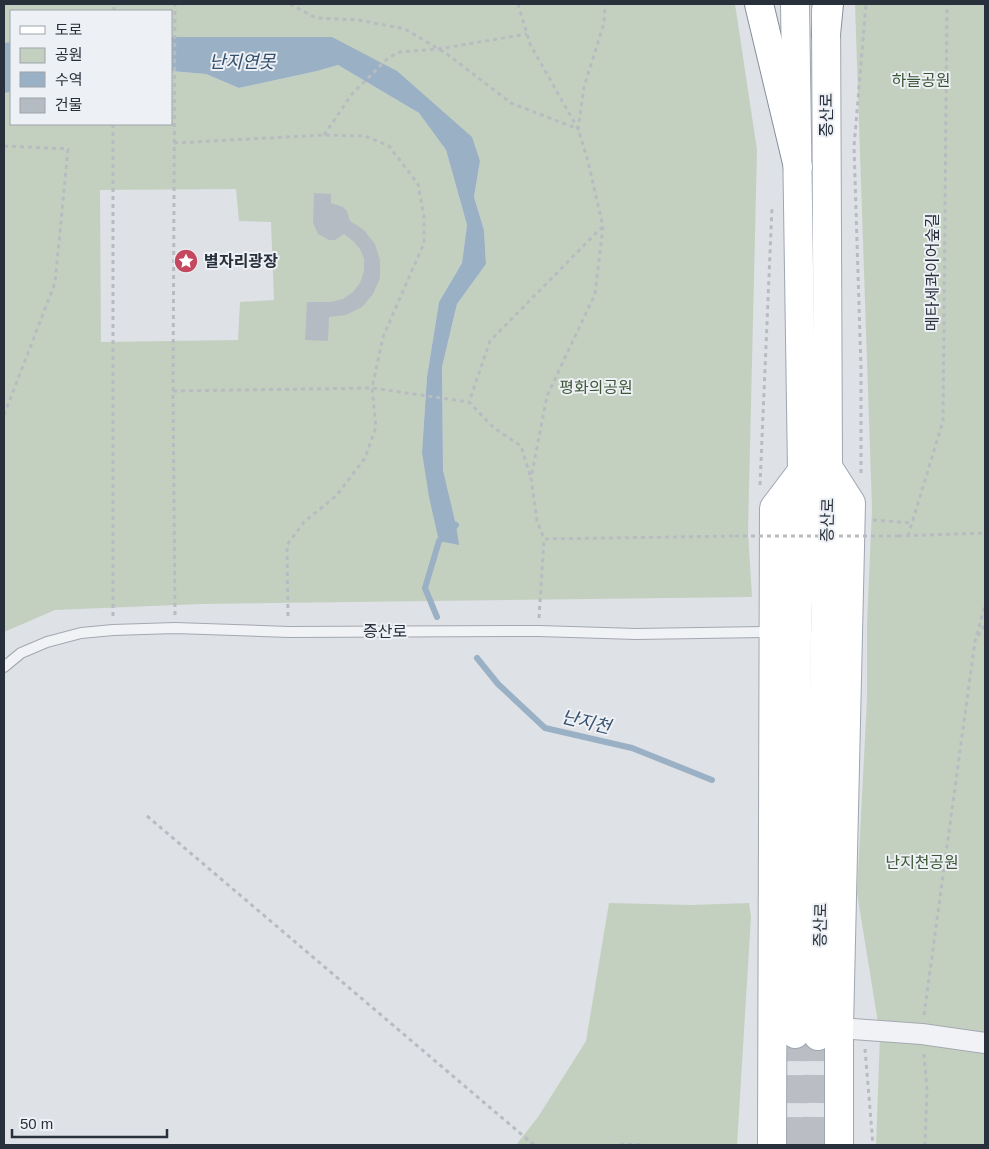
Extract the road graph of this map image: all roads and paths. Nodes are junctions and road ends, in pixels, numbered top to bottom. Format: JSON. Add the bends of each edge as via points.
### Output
{"nodes":[{"id":1,"x":175,"y":4,"type":"edge"},
{"id":2,"x":290,"y":4,"type":"edge"},
{"id":3,"x":518,"y":4,"type":"edge"},
{"id":4,"x":605,"y":4,"type":"edge"},
{"id":5,"x":759,"y":4,"type":"edge"},
{"id":6,"x":795,"y":4,"type":"edge"},
{"id":7,"x":828,"y":4,"type":"edge"},
{"id":8,"x":866,"y":4,"type":"edge"},
{"id":9,"x":946,"y":4,"type":"edge"},
{"id":10,"x":527,"y":34,"type":"junction"},
{"id":11,"x":438,"y":49,"type":"junction"},
{"id":12,"x":113,"y":125,"type":"edge"},
{"id":13,"x":578,"y":129,"type":"junction"},
{"id":14,"x":324,"y":135,"type":"junction"},
{"id":15,"x":174,"y":143,"type":"junction"},
{"id":16,"x":4,"y":146,"type":"edge"},
{"id":17,"x":798,"y":167,"type":"junction"},
{"id":18,"x":603,"y":227,"type":"junction"},
{"id":19,"x":372,"y":388,"type":"junction"},
{"id":20,"x":173,"y":391,"type":"junction"},
{"id":21,"x":469,"y":402,"type":"junction"},
{"id":22,"x":4,"y":415,"type":"edge"},
{"id":23,"x":802,"y":471,"type":"junction"},
{"id":24,"x":531,"y":478,"type":"junction"},
{"id":25,"x":861,"y":481,"type":"dead end"},
{"id":26,"x":869,"y":520,"type":"dead end"},
{"id":27,"x":912,"y":523,"type":"junction"},
{"id":28,"x":985,"y":533,"type":"edge"},
{"id":29,"x":908,"y":536,"type":"junction"},
{"id":30,"x":544,"y":539,"type":"junction"},
{"id":31,"x":985,"y":606,"type":"edge"},
{"id":32,"x":985,"y":624,"type":"edge"},
{"id":33,"x":175,"y":628,"type":"junction"},
{"id":34,"x":113,"y":630,"type":"junction"},
{"id":35,"x":539,"y":631,"type":"junction"},
{"id":36,"x":288,"y":632,"type":"junction"},
{"id":37,"x":774,"y":632,"type":"junction"},
{"id":38,"x":975,"y":641,"type":"junction"},
{"id":39,"x":4,"y":667,"type":"edge"},
{"id":40,"x":148,"y":816,"type":"dead end"},
{"id":41,"x":817,"y":1033,"type":"junction"},
{"id":42,"x":922,"y":1034,"type":"junction"},
{"id":43,"x":985,"y":1043,"type":"edge"},
{"id":44,"x":534,"y":1145,"type":"edge"},
{"id":45,"x":620,"y":1145,"type":"edge"},
{"id":46,"x":646,"y":1145,"type":"edge"},
{"id":47,"x":772,"y":1145,"type":"edge"},
{"id":48,"x":839,"y":1145,"type":"edge"},
{"id":49,"x":925,"y":1145,"type":"edge"}],
"edges":[{"from":1,"to":15,"type":"path"},
{"from":2,"to":11,"type":"path","via":[[316,18],[359,20],[405,29]]},
{"from":3,"to":10,"type":"path"},
{"from":4,"to":13,"type":"path","via":[[604,23],[584,87]]},
{"from":5,"to":17,"type":"main road"},
{"from":6,"to":17,"type":"main road","name":"증산로"},
{"from":7,"to":41,"type":"main road","name":"증산로","via":[[828,467],[851,503]]},
{"from":8,"to":25,"type":"path","via":[[854,146]]},
{"from":9,"to":27,"type":"path","name":"메타세콰이어숲길","via":[[943,421]]},
{"from":10,"to":11,"type":"path"},
{"from":10,"to":13,"type":"path"},
{"from":11,"to":13,"type":"path","via":[[511,103]]},
{"from":11,"to":14,"type":"path","via":[[400,52],[388,58],[362,82]]},
{"from":12,"to":34,"type":"path"},
{"from":13,"to":18,"type":"path"},
{"from":14,"to":15,"type":"path"},
{"from":14,"to":19,"type":"path","via":[[364,136],[389,146],[418,184],[424,217],[424,243],[383,337]]},
{"from":15,"to":20,"type":"path"},
{"from":16,"to":22,"type":"path","via":[[68,149],[55,282]]},
{"from":17,"to":23,"type":"main road","name":"증산로"},
{"from":18,"to":21,"type":"path","via":[[490,341]]},
{"from":18,"to":24,"type":"path","via":[[594,294],[547,396]]},
{"from":19,"to":20,"type":"path"},
{"from":19,"to":21,"type":"path"},
{"from":19,"to":36,"type":"path","via":[[376,427],[365,458],[337,495],[304,522],[287,545]]},
{"from":20,"to":33,"type":"path"},
{"from":21,"to":24,"type":"path","via":[[494,428],[521,446]]},
{"from":23,"to":37,"type":"main road","via":[[774,508]]},
{"from":23,"to":41,"type":"main road","name":"증산로","via":[[797,642]]},
{"from":24,"to":30,"type":"path","via":[[537,521]]},
{"from":26,"to":27,"type":"path"},
{"from":27,"to":29,"type":"path","name":"메타세콰이어숲길"},
{"from":28,"to":29,"type":"path"},
{"from":29,"to":30,"type":"path","bridge":true},
{"from":30,"to":35,"type":"path"},
{"from":31,"to":38,"type":"path"},
{"from":32,"to":38,"type":"path"},
{"from":33,"to":34,"type":"lane","name":"증산로"},
{"from":33,"to":36,"type":"lane","name":"증산로"},
{"from":34,"to":39,"type":"lane","name":"증산로","via":[[47,642]]},
{"from":35,"to":36,"type":"lane","name":"증산로"},
{"from":35,"to":37,"type":"lane","name":"증산로","via":[[636,634]]},
{"from":37,"to":47,"type":"main road"},
{"from":38,"to":42,"type":"path"},
{"from":40,"to":44,"type":"path"},
{"from":41,"to":42,"type":"street"},
{"from":41,"to":48,"type":"main road"},
{"from":42,"to":43,"type":"street"},
{"from":42,"to":49,"type":"path","via":[[927,1089]]},
{"from":45,"to":46,"type":"path"}]}
